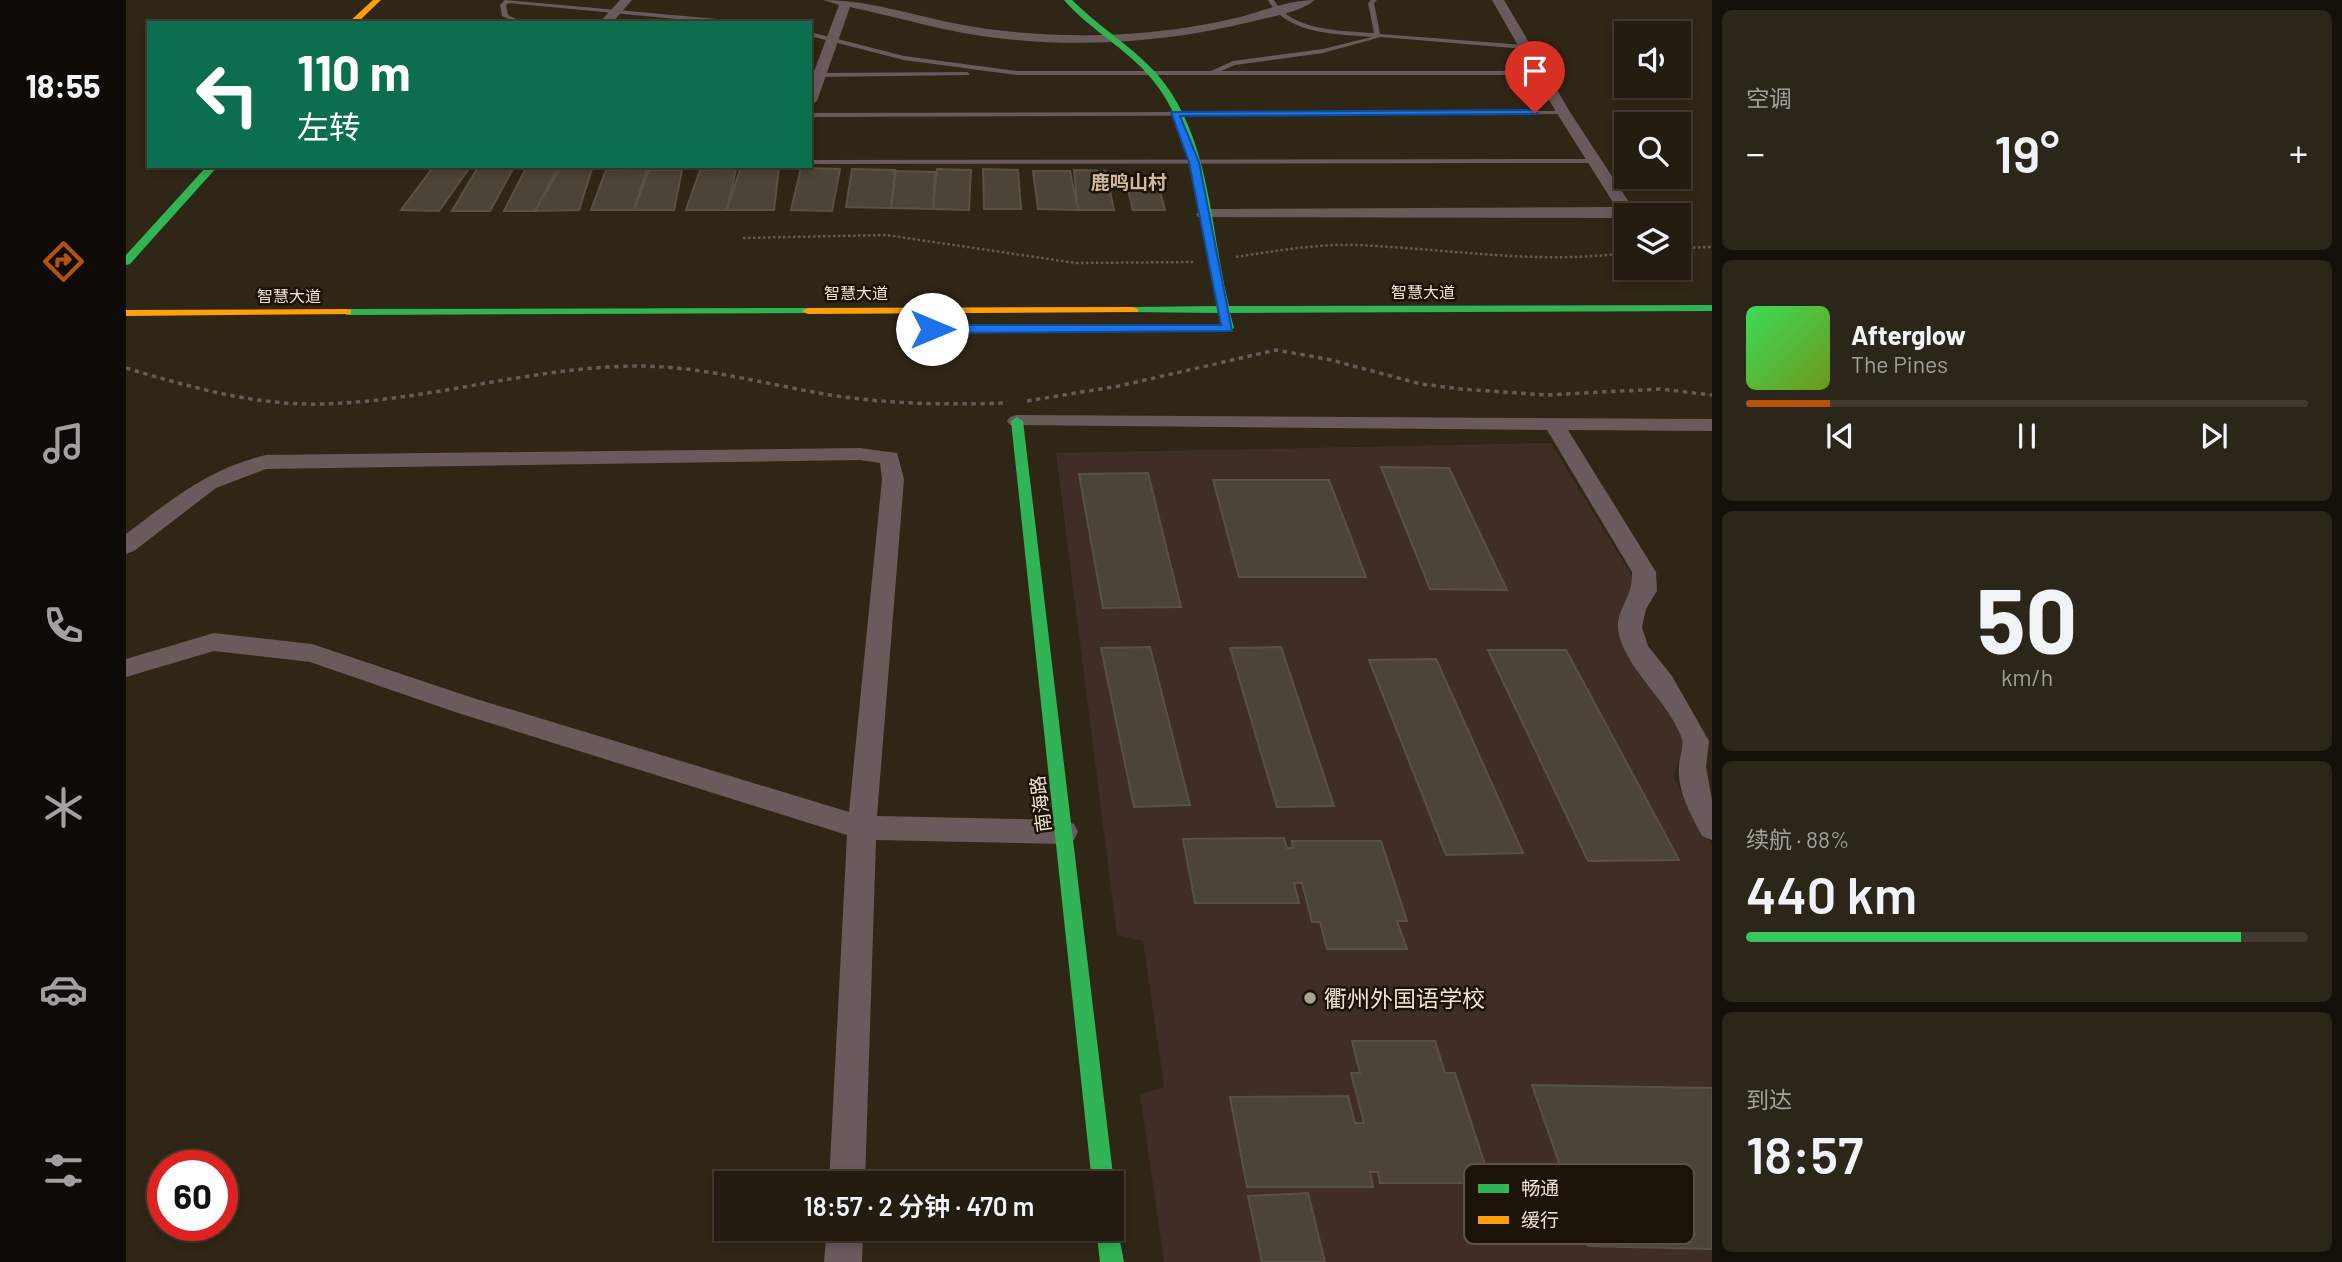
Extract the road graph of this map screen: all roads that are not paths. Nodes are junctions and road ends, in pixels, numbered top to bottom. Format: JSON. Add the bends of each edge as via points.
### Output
{"nodes":[{"id":1,"x":367,"y":0,"type":"edge"},
{"id":2,"x":377,"y":0,"type":"edge"},
{"id":3,"x":508,"y":0,"type":"edge"},
{"id":4,"x":626,"y":0,"type":"edge"},
{"id":5,"x":829,"y":0,"type":"edge"},
{"id":6,"x":1068,"y":0,"type":"edge"},
{"id":7,"x":1309,"y":0,"type":"edge"},
{"id":8,"x":1374,"y":0,"type":"edge"},
{"id":9,"x":1498,"y":0,"type":"edge"},
{"id":10,"x":846,"y":1,"type":"edge"},
{"id":11,"x":1274,"y":6,"type":"edge"},
{"id":12,"x":616,"y":10,"type":"junction"},
{"id":13,"x":344,"y":21,"type":"edge"},
{"id":14,"x":354,"y":21,"type":"edge"},
{"id":15,"x":518,"y":21,"type":"edge"},
{"id":16,"x":607,"y":21,"type":"edge"},
{"id":17,"x":721,"y":21,"type":"edge"},
{"id":18,"x":812,"y":34,"type":"edge"},
{"id":19,"x":1107,"y":37,"type":"junction"},
{"id":20,"x":1378,"y":37,"type":"junction"},
{"id":21,"x":832,"y":38,"type":"junction"},
{"id":22,"x":1525,"y":47,"type":"junction"},
{"id":23,"x":1016,"y":73,"type":"junction"},
{"id":24,"x":1213,"y":73,"type":"junction"},
{"id":25,"x":1540,"y":73,"type":"junction"},
{"id":26,"x":1151,"y":74,"type":"junction"},
{"id":27,"x":819,"y":75,"type":"junction"},
{"id":28,"x":812,"y":95,"type":"edge"},
{"id":29,"x":1563,"y":112,"type":"junction"},
{"id":30,"x":1174,"y":114,"type":"junction"},
{"id":31,"x":812,"y":115,"type":"edge"},
{"id":32,"x":1594,"y":161,"type":"junction"},
{"id":33,"x":812,"y":162,"type":"edge"},
{"id":34,"x":1194,"y":162,"type":"junction"},
{"id":35,"x":192,"y":168,"type":"edge"},
{"id":36,"x":212,"y":168,"type":"edge"},
{"id":37,"x":1204,"y":214,"type":"junction"},
{"id":38,"x":136,"y":226,"type":"dead end"},
{"id":39,"x":126,"y":262,"type":"edge"},
{"id":40,"x":1221,"y":307,"type":"junction"},
{"id":41,"x":1712,"y":308,"type":"edge"},
{"id":42,"x":126,"y":313,"type":"edge"},
{"id":43,"x":581,"y":328,"type":"dead end"},
{"id":44,"x":1228,"y":328,"type":"dead end"},
{"id":45,"x":126,"y":330,"type":"edge"},
{"id":46,"x":1017,"y":408,"type":"joint"},
{"id":47,"x":1712,"y":425,"type":"edge"},
{"id":48,"x":1555,"y":426,"type":"junction"},
{"id":49,"x":126,"y":546,"type":"edge"},
{"id":50,"x":126,"y":668,"type":"edge"},
{"id":51,"x":862,"y":828,"type":"junction"},
{"id":52,"x":1712,"y":828,"type":"edge"},
{"id":53,"x":1064,"y":832,"type":"junction"},
{"id":54,"x":848,"y":1171,"type":"edge"},
{"id":55,"x":1102,"y":1171,"type":"edge"},
{"id":56,"x":844,"y":1241,"type":"edge"},
{"id":57,"x":1110,"y":1241,"type":"edge"},
{"id":58,"x":843,"y":1262,"type":"edge"},
{"id":59,"x":1112,"y":1262,"type":"edge"}],
"edges":[{"from":1,"to":13,"type":"street"},
{"from":2,"to":14,"type":"street"},
{"from":3,"to":12,"type":"lane"},
{"from":3,"to":15,"type":"lane","via":[[503,5],[505,16]]},
{"from":4,"to":12,"type":"street"},
{"from":5,"to":10,"type":"street"},
{"from":6,"to":19,"type":"street"},
{"from":7,"to":11,"type":"street"},
{"from":8,"to":20,"type":"lane","via":[[1371,15]]},
{"from":9,"to":22,"type":"street"},
{"from":10,"to":19,"type":"street","via":[[1005,35]]},
{"from":10,"to":21,"type":"street"},
{"from":11,"to":19,"type":"street","via":[[1212,27]]},
{"from":11,"to":20,"type":"lane","via":[[1295,22],[1325,31]]},
{"from":12,"to":16,"type":"street"},
{"from":12,"to":17,"type":"lane"},
{"from":18,"to":21,"type":"lane"},
{"from":19,"to":26,"type":"street"},
{"from":20,"to":22,"type":"lane"},
{"from":20,"to":24,"type":"lane","via":[[1323,51],[1233,63]]},
{"from":21,"to":23,"type":"lane","via":[[904,58]]},
{"from":21,"to":27,"type":"street"},
{"from":22,"to":25,"type":"street"},
{"from":23,"to":26,"type":"lane"},
{"from":23,"to":27,"type":"lane"},
{"from":24,"to":25,"type":"lane"},
{"from":24,"to":26,"type":"lane"},
{"from":25,"to":29,"type":"street"},
{"from":26,"to":30,"type":"street"},
{"from":27,"to":28,"type":"street"},
{"from":29,"to":30,"type":"lane"},
{"from":29,"to":32,"type":"street"},
{"from":30,"to":31,"type":"lane"},
{"from":30,"to":34,"type":"street"},
{"from":32,"to":34,"type":"lane"},
{"from":32,"to":37,"type":"street","via":[[1623,203],[1626,210],[1621,213]]},
{"from":33,"to":34,"type":"lane"},
{"from":34,"to":37,"type":"street"},
{"from":35,"to":38,"type":"street"},
{"from":36,"to":39,"type":"street"},
{"from":37,"to":40,"type":"street"},
{"from":40,"to":41,"type":"street","name":"智慧大道"},
{"from":40,"to":42,"type":"street","name":"智慧大道"},
{"from":40,"to":44,"type":"street"},
{"from":43,"to":45,"type":"street","name":"智慧大道"},
{"from":46,"to":48,"type":"street"},
{"from":46,"to":53,"type":"street","name":"南海路"},
{"from":47,"to":48,"type":"street"},
{"from":48,"to":52,"type":"street","via":[[1644,572],[1645,591],[1634,608],[1630,627],[1637,649],[1663,683],[1696,741],[1692,767],[1695,794]]},
{"from":49,"to":51,"type":"street","via":[[210,482],[246,465],[266,462],[860,454],[890,458],[893,479]]},
{"from":50,"to":51,"type":"street","via":[[214,642],[312,653]]},
{"from":51,"to":53,"type":"street"},
{"from":51,"to":54,"type":"street"},
{"from":53,"to":55,"type":"street","name":"南海路"},
{"from":56,"to":58,"type":"street"},
{"from":57,"to":59,"type":"street"}]}
